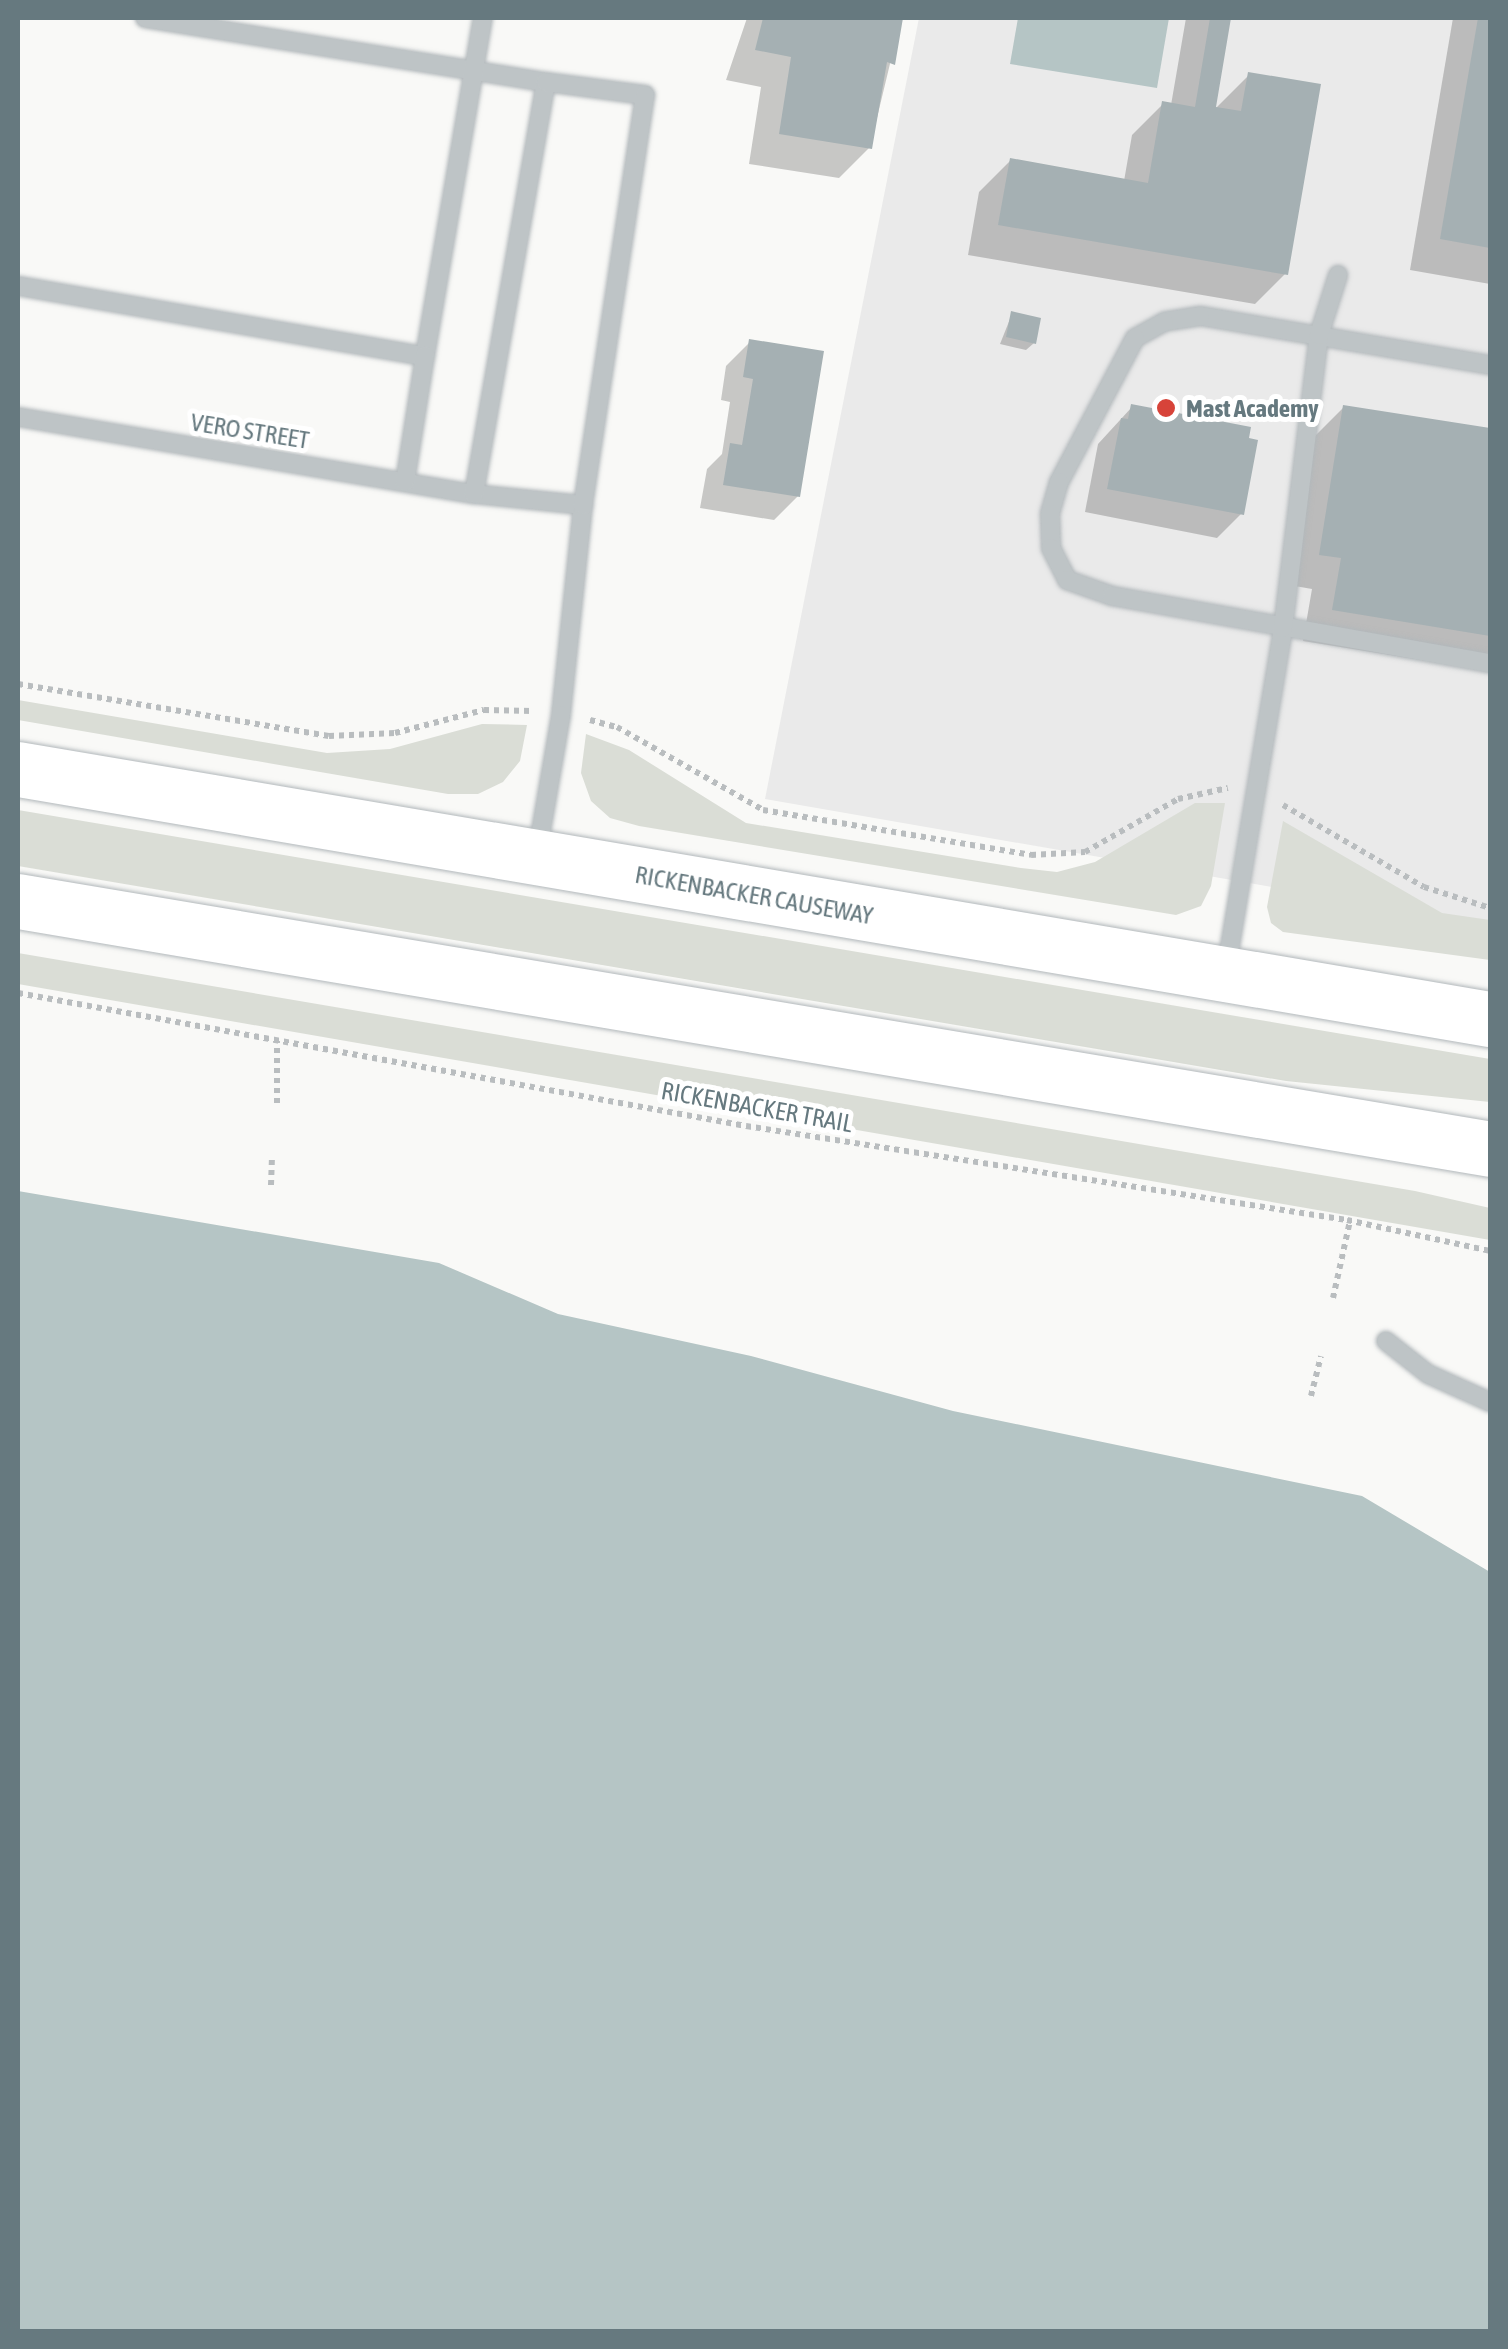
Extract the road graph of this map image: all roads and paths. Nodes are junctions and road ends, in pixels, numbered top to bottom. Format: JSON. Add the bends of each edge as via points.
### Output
{"nodes":[{"id":1,"x":145,"y":18,"type":"edge"},
{"id":2,"x":483,"y":18,"type":"edge"},
{"id":3,"x":474,"y":72,"type":"junction"},
{"id":4,"x":546,"y":82,"type":"junction"},
{"id":5,"x":1338,"y":275,"type":"dead end"},
{"id":6,"x":18,"y":286,"type":"edge"},
{"id":7,"x":1319,"y":335,"type":"junction"},
{"id":8,"x":425,"y":356,"type":"junction"},
{"id":9,"x":1490,"y":365,"type":"edge"},
{"id":10,"x":18,"y":417,"type":"edge"},
{"id":11,"x":405,"y":482,"type":"junction"},
{"id":12,"x":474,"y":494,"type":"junction"},
{"id":13,"x":583,"y":506,"type":"junction"},
{"id":14,"x":1282,"y":628,"type":"junction"},
{"id":15,"x":1490,"y":663,"type":"edge"},
{"id":16,"x":18,"y":684,"type":"edge"},
{"id":17,"x":528,"y":710,"type":"dead end"},
{"id":18,"x":593,"y":720,"type":"dead end"},
{"id":19,"x":18,"y":769,"type":"edge"},
{"id":20,"x":1228,"y":788,"type":"dead end"},
{"id":21,"x":1290,"y":807,"type":"dead end"},
{"id":22,"x":536,"y":858,"type":"junction"},
{"id":23,"x":18,"y":901,"type":"edge"},
{"id":24,"x":1490,"y":908,"type":"edge"},
{"id":25,"x":1225,"y":976,"type":"junction"},
{"id":26,"x":18,"y":993,"type":"edge"},
{"id":27,"x":1490,"y":1019,"type":"edge"},
{"id":28,"x":277,"y":1040,"type":"junction"},
{"id":29,"x":277,"y":1103,"type":"dead end"},
{"id":30,"x":1490,"y":1149,"type":"edge"},
{"id":31,"x":272,"y":1156,"type":"dead end"},
{"id":32,"x":271,"y":1185,"type":"dead end"},
{"id":33,"x":1350,"y":1221,"type":"junction"},
{"id":34,"x":1490,"y":1251,"type":"edge"},
{"id":35,"x":1333,"y":1298,"type":"dead end"},
{"id":36,"x":1386,"y":1340,"type":"dead end"},
{"id":37,"x":1321,"y":1356,"type":"dead end"},
{"id":38,"x":1311,"y":1396,"type":"dead end"},
{"id":39,"x":1490,"y":1402,"type":"edge"}],
"edges":[{"from":1,"to":3,"type":"lane"},
{"from":2,"to":3,"type":"lane"},
{"from":3,"to":4,"type":"lane"},
{"from":3,"to":8,"type":"lane"},
{"from":4,"to":12,"type":"lane"},
{"from":4,"to":13,"type":"lane","via":[[646,94]]},
{"from":5,"to":7,"type":"lane"},
{"from":6,"to":8,"type":"lane"},
{"from":7,"to":9,"type":"lane"},
{"from":7,"to":14,"type":"lane"},
{"from":7,"to":14,"type":"lane","via":[[1200,316],[1164,322],[1134,338],[1059,482],[1050,514],[1051,548],[1067,580],[1112,596]]},
{"from":8,"to":11,"type":"lane"},
{"from":10,"to":11,"type":"lane","name":"VERO STREET"},
{"from":11,"to":12,"type":"lane","name":"VERO STREET"},
{"from":12,"to":13,"type":"lane","name":"VERO STREET"},
{"from":13,"to":22,"type":"lane","via":[[561,715]]},
{"from":14,"to":15,"type":"lane"},
{"from":14,"to":25,"type":"lane"},
{"from":16,"to":17,"type":"path","via":[[329,736],[394,734],[484,710]]},
{"from":18,"to":20,"type":"path","via":[[617,726],[722,792],[764,810],[1031,855],[1085,852],[1178,799]]},
{"from":19,"to":22,"type":"main road","name":"RICKENBACKER CAUSEWAY"},
{"from":21,"to":24,"type":"path","via":[[1424,886]]},
{"from":22,"to":25,"type":"main road","name":"RICKENBACKER CAUSEWAY"},
{"from":23,"to":30,"type":"main road"},
{"from":25,"to":27,"type":"main road","name":"RICKENBACKER CAUSEWAY"},
{"from":26,"to":28,"type":"path","name":"RICKENBACKER TRAIL"},
{"from":28,"to":29,"type":"path"},
{"from":28,"to":33,"type":"path","name":"RICKENBACKER TRAIL","via":[[765,1130]]},
{"from":31,"to":32,"type":"path"},
{"from":33,"to":34,"type":"path","name":"RICKENBACKER TRAIL"},
{"from":33,"to":35,"type":"path"},
{"from":36,"to":39,"type":"lane","via":[[1428,1374]]},
{"from":37,"to":38,"type":"path"}]}
